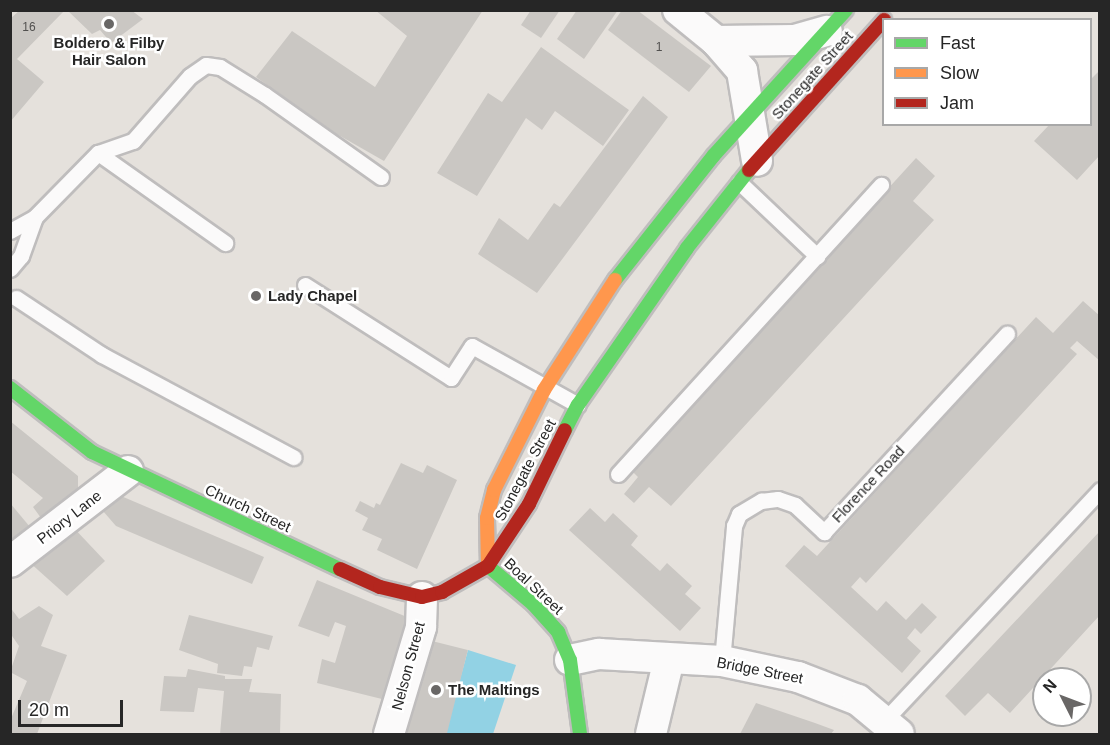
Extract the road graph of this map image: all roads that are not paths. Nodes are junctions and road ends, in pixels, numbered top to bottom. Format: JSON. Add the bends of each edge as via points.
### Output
{"nodes":[{"id":1,"x":678,"y":10,"type":"edge"},
{"id":2,"x":836,"y":21,"type":"edge"},
{"id":3,"x":882,"y":22,"type":"edge"},
{"id":4,"x":716,"y":41,"type":"junction"},
{"id":5,"x":751,"y":113,"type":"junction"},
{"id":6,"x":98,"y":153,"type":"junction"},
{"id":7,"x":748,"y":172,"type":"junction"},
{"id":8,"x":381,"y":177,"type":"dead end"},
{"id":9,"x":881,"y":185,"type":"dead end"},
{"id":10,"x":35,"y":217,"type":"junction"},
{"id":11,"x":10,"y":231,"type":"edge"},
{"id":12,"x":225,"y":243,"type":"dead end"},
{"id":13,"x":817,"y":256,"type":"junction"},
{"id":14,"x":10,"y":268,"type":"edge"},
{"id":15,"x":305,"y":285,"type":"dead end"},
{"id":16,"x":16,"y":298,"type":"dead end"},
{"id":17,"x":1007,"y":334,"type":"dead end"},
{"id":18,"x":10,"y":388,"type":"edge"},
{"id":19,"x":544,"y":390,"type":"junction"},
{"id":20,"x":578,"y":405,"type":"junction"},
{"id":21,"x":293,"y":457,"type":"dead end"},
{"id":22,"x":128,"y":471,"type":"junction"},
{"id":23,"x":618,"y":474,"type":"dead end"},
{"id":24,"x":1100,"y":490,"type":"edge"},
{"id":25,"x":10,"y":562,"type":"edge"},
{"id":26,"x":488,"y":567,"type":"junction"},
{"id":27,"x":422,"y":597,"type":"junction"},
{"id":28,"x":669,"y":659,"type":"junction"},
{"id":29,"x":570,"y":660,"type":"junction"},
{"id":30,"x":722,"y":661,"type":"junction"},
{"id":31,"x":892,"y":727,"type":"edge"},
{"id":32,"x":389,"y":735,"type":"edge"},
{"id":33,"x":580,"y":735,"type":"edge"},
{"id":34,"x":651,"y":735,"type":"edge"}],
"edges":[{"from":1,"to":4,"type":"street"},
{"from":2,"to":4,"type":"street","via":[[765,43]]},
{"from":2,"to":5,"type":"street","name":"Stonegate Street"},
{"from":3,"to":7,"type":"street","name":"Stonegate Street"},
{"from":4,"to":5,"type":"street","via":[[742,71]]},
{"from":5,"to":7,"type":"street"},
{"from":5,"to":19,"type":"street","name":"Stonegate Street","via":[[639,246]]},
{"from":6,"to":8,"type":"lane","via":[[133,141],[190,76],[206,65],[220,67],[265,95]]},
{"from":6,"to":10,"type":"lane"},
{"from":6,"to":12,"type":"lane"},
{"from":7,"to":13,"type":"lane"},
{"from":7,"to":20,"type":"street","name":"Stonegate Street","via":[[687,248]]},
{"from":9,"to":13,"type":"lane"},
{"from":10,"to":11,"type":"lane"},
{"from":10,"to":14,"type":"lane","via":[[21,256]]},
{"from":13,"to":23,"type":"lane"},
{"from":15,"to":19,"type":"lane","via":[[452,378],[472,346]]},
{"from":16,"to":21,"type":"lane","via":[[102,355]]},
{"from":17,"to":30,"type":"lane","name":"Florence Road","via":[[824,532],[795,505],[778,499],[761,501],[739,514],[734,526]]},
{"from":18,"to":22,"type":"street","name":"Church Street","via":[[92,452]]},
{"from":19,"to":20,"type":"lane"},
{"from":19,"to":26,"type":"street","name":"Stonegate Street","via":[[494,490],[488,518]]},
{"from":20,"to":26,"type":"street","name":"Stonegate Street","via":[[529,504]]},
{"from":22,"to":25,"type":"street","name":"Priory Lane"},
{"from":22,"to":27,"type":"street","name":"Church Street","via":[[380,587]]},
{"from":24,"to":31,"type":"lane"},
{"from":26,"to":27,"type":"street","via":[[442,592]]},
{"from":26,"to":29,"type":"street","name":"Boal Street","via":[[533,604],[558,632]]},
{"from":27,"to":32,"type":"street","name":"Nelson Street","via":[[421,627]]},
{"from":28,"to":29,"type":"street","name":"Bridge Street","via":[[599,654]]},
{"from":28,"to":30,"type":"street","name":"Bridge Street"},
{"from":28,"to":34,"type":"street"},
{"from":29,"to":33,"type":"street","name":"Boal Street"},
{"from":30,"to":31,"type":"street","name":"Bridge Street","via":[[828,686]]}]}
